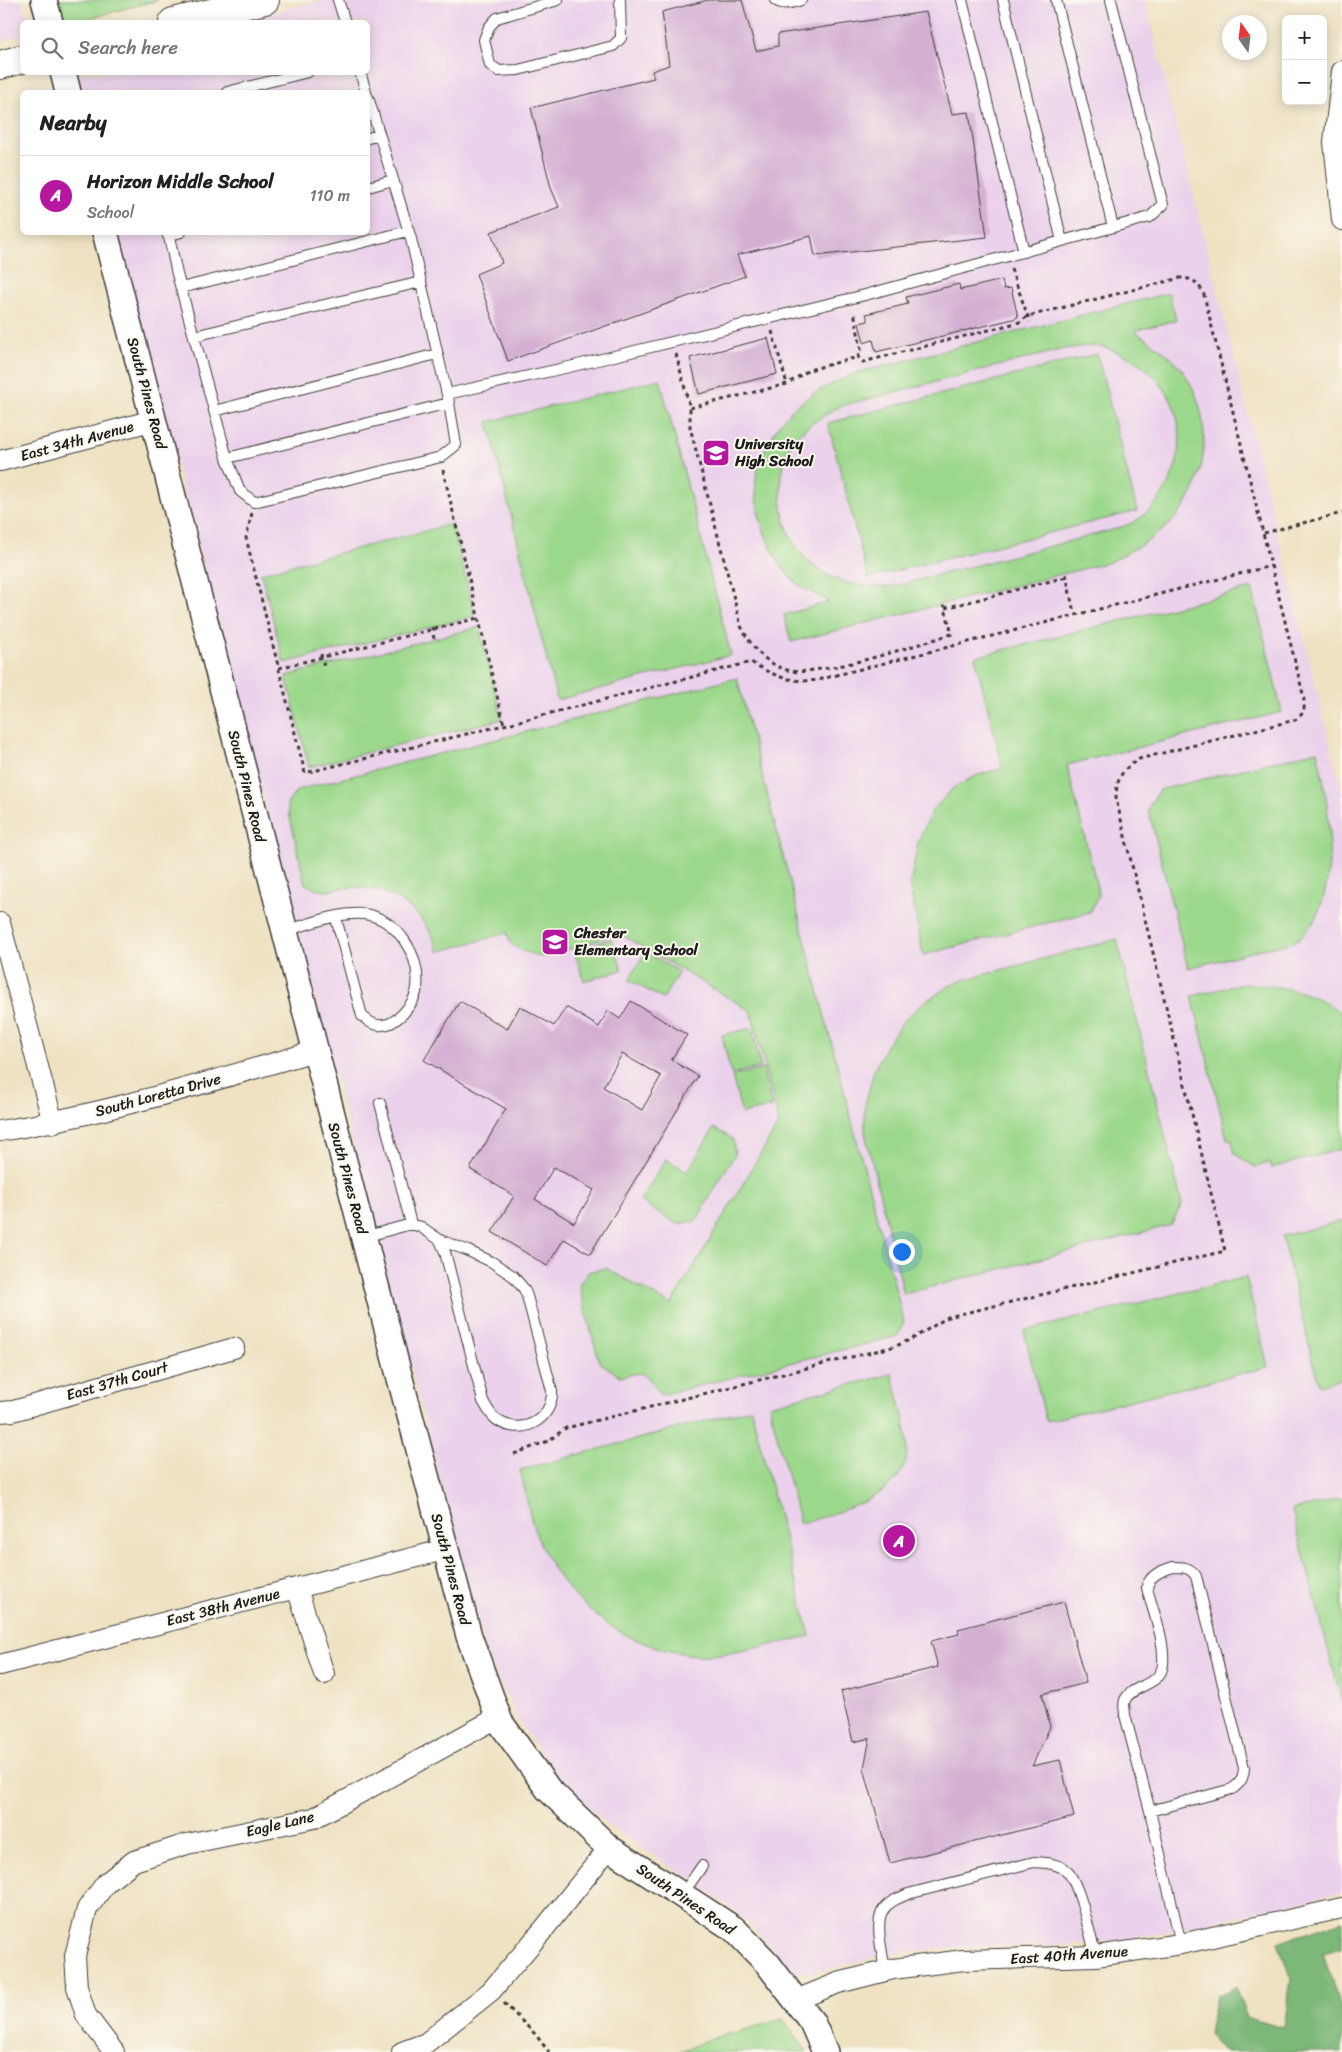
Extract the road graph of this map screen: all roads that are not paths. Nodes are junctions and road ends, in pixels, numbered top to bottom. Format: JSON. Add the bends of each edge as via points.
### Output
{"nodes":[{"id":1,"x":44,"y":0,"type":"edge"},
{"id":2,"x":265,"y":0,"type":"edge"},
{"id":3,"x":338,"y":0,"type":"edge"},
{"id":4,"x":558,"y":0,"type":"edge"},
{"id":5,"x":620,"y":0,"type":"edge"},
{"id":6,"x":775,"y":0,"type":"edge"},
{"id":7,"x":801,"y":0,"type":"edge"},
{"id":8,"x":962,"y":0,"type":"edge"},
{"id":9,"x":1003,"y":0,"type":"edge"},
{"id":10,"x":1056,"y":0,"type":"edge"},
{"id":11,"x":1110,"y":0,"type":"edge"},
{"id":12,"x":49,"y":20,"type":"edge"},
{"id":13,"x":181,"y":20,"type":"edge"},
{"id":14,"x":344,"y":20,"type":"edge"},
{"id":15,"x":20,"y":60,"type":"edge"},
{"id":16,"x":0,"y":65,"type":"edge"},
{"id":17,"x":1342,"y":71,"type":"edge"},
{"id":18,"x":64,"y":75,"type":"edge"},
{"id":19,"x":296,"y":75,"type":"edge"},
{"id":20,"x":361,"y":75,"type":"edge"},
{"id":21,"x":68,"y":90,"type":"edge"},
{"id":22,"x":235,"y":90,"type":"edge"},
{"id":23,"x":365,"y":90,"type":"edge"},
{"id":24,"x":370,"y":104,"type":"edge"},
{"id":25,"x":379,"y":136,"type":"junction"},
{"id":26,"x":370,"y":138,"type":"edge"},
{"id":27,"x":393,"y":180,"type":"junction"},
{"id":28,"x":370,"y":186,"type":"edge"},
{"id":29,"x":1342,"y":220,"type":"edge"},
{"id":30,"x":1113,"y":228,"type":"junction"},
{"id":31,"x":408,"y":231,"type":"junction"},
{"id":32,"x":106,"y":235,"type":"edge"},
{"id":33,"x":168,"y":235,"type":"edge"},
{"id":34,"x":1062,"y":241,"type":"junction"},
{"id":35,"x":1024,"y":252,"type":"junction"},
{"id":36,"x":421,"y":282,"type":"junction"},
{"id":37,"x":181,"y":288,"type":"junction"},
{"id":38,"x":194,"y":336,"type":"junction"},
{"id":39,"x":438,"y":354,"type":"junction"},
{"id":40,"x":448,"y":399,"type":"junction"},
{"id":41,"x":214,"y":411,"type":"junction"},
{"id":42,"x":154,"y":420,"type":"junction"},
{"id":43,"x":227,"y":458,"type":"junction"},
{"id":44,"x":0,"y":461,"type":"edge"},
{"id":45,"x":336,"y":918,"type":"junction"},
{"id":46,"x":0,"y":923,"type":"edge"},
{"id":47,"x":284,"y":931,"type":"junction"},
{"id":48,"x":315,"y":1051,"type":"junction"},
{"id":49,"x":380,"y":1103,"type":"dead end"},
{"id":50,"x":53,"y":1123,"type":"junction"},
{"id":51,"x":0,"y":1131,"type":"edge"},
{"id":52,"x":411,"y":1224,"type":"junction"},
{"id":53,"x":363,"y":1238,"type":"junction"},
{"id":54,"x":440,"y":1240,"type":"junction"},
{"id":55,"x":234,"y":1348,"type":"dead end"},
{"id":56,"x":0,"y":1412,"type":"edge"},
{"id":57,"x":447,"y":1549,"type":"junction"},
{"id":58,"x":297,"y":1588,"type":"junction"},
{"id":59,"x":0,"y":1665,"type":"edge"},
{"id":60,"x":324,"y":1674,"type":"dead end"},
{"id":61,"x":500,"y":1722,"type":"junction"},
{"id":62,"x":1150,"y":1812,"type":"junction"},
{"id":63,"x":609,"y":1848,"type":"junction"},
{"id":64,"x":702,"y":1866,"type":"dead end"},
{"id":65,"x":682,"y":1894,"type":"junction"},
{"id":66,"x":1342,"y":1908,"type":"edge"},
{"id":67,"x":1182,"y":1944,"type":"junction"},
{"id":68,"x":1096,"y":1956,"type":"junction"},
{"id":69,"x":885,"y":1972,"type":"junction"},
{"id":70,"x":796,"y":2000,"type":"junction"},
{"id":71,"x":114,"y":2052,"type":"edge"},
{"id":72,"x":402,"y":2052,"type":"edge"},
{"id":73,"x":824,"y":2052,"type":"edge"}],
"edges":[{"from":1,"to":12,"type":"street"},
{"from":2,"to":13,"type":"main road"},
{"from":3,"to":14,"type":"lane"},
{"from":4,"to":5,"type":"lane","via":[[497,18],[488,27],[484,40],[490,65],[500,71],[518,70],[613,46],[621,38]]},
{"from":6,"to":7,"type":"lane","via":[[791,3]]},
{"from":8,"to":35,"type":"lane"},
{"from":9,"to":34,"type":"lane"},
{"from":10,"to":30,"type":"lane"},
{"from":11,"to":30,"type":"lane","via":[[1163,205],[1150,217]]},
{"from":15,"to":16,"type":"main road"},
{"from":17,"to":29,"type":"street","via":[[1334,142]]},
{"from":18,"to":21,"type":"street"},
{"from":19,"to":22,"type":"lane"},
{"from":20,"to":23,"type":"lane"},
{"from":24,"to":25,"type":"lane"},
{"from":25,"to":26,"type":"lane"},
{"from":25,"to":27,"type":"lane"},
{"from":27,"to":28,"type":"lane"},
{"from":27,"to":31,"type":"lane"},
{"from":30,"to":34,"type":"lane"},
{"from":31,"to":36,"type":"lane"},
{"from":31,"to":37,"type":"lane"},
{"from":32,"to":42,"type":"street","name":"South Pines Road"},
{"from":33,"to":37,"type":"lane"},
{"from":34,"to":35,"type":"lane"},
{"from":35,"to":40,"type":"lane"},
{"from":36,"to":38,"type":"lane"},
{"from":36,"to":39,"type":"lane"},
{"from":37,"to":38,"type":"lane"},
{"from":38,"to":41,"type":"lane"},
{"from":39,"to":40,"type":"lane"},
{"from":39,"to":41,"type":"lane"},
{"from":40,"to":43,"type":"lane"},
{"from":40,"to":43,"type":"lane","via":[[456,445],[440,457],[254,502],[240,491]]},
{"from":41,"to":43,"type":"lane"},
{"from":42,"to":44,"type":"street","name":"East 34th Avenue"},
{"from":42,"to":47,"type":"street","name":"South Pines Road"},
{"from":45,"to":45,"type":"lane","via":[[363,914],[376,917],[391,925],[410,950],[417,989],[408,1008],[388,1024],[380,1026],[362,1016]]},
{"from":45,"to":47,"type":"lane"},
{"from":46,"to":50,"type":"street"},
{"from":47,"to":48,"type":"street","name":"South Pines Road"},
{"from":48,"to":50,"type":"street","name":"South Loretta Drive"},
{"from":48,"to":53,"type":"street","name":"South Pines Road"},
{"from":49,"to":52,"type":"lane"},
{"from":50,"to":51,"type":"street","name":"South Loretta Drive"},
{"from":52,"to":53,"type":"lane"},
{"from":52,"to":54,"type":"lane"},
{"from":53,"to":57,"type":"street","name":"South Pines Road"},
{"from":54,"to":54,"type":"lane","via":[[492,1262],[513,1276],[524,1289],[552,1391],[546,1413],[535,1424],[520,1427],[496,1420],[483,1401]]},
{"from":55,"to":56,"type":"street","name":"East 37th Court"},
{"from":57,"to":58,"type":"street","name":"East 38th Avenue"},
{"from":57,"to":61,"type":"street","name":"South Pines Road","via":[[469,1636]]},
{"from":58,"to":59,"type":"street","name":"East 38th Avenue"},
{"from":58,"to":60,"type":"street"},
{"from":61,"to":63,"type":"street","name":"South Pines Road","via":[[548,1789]]},
{"from":61,"to":71,"type":"street","name":"Eagle Lane","via":[[497,1718],[314,1818],[187,1844],[134,1861],[106,1883],[87,1909],[75,1956],[77,1988],[86,2015]]},
{"from":62,"to":62,"type":"lane","via":[[1232,1789],[1243,1777],[1244,1768],[1196,1576],[1184,1567],[1163,1570],[1148,1581],[1163,1665],[1159,1676],[1131,1693],[1124,1704]]},
{"from":62,"to":67,"type":"lane"},
{"from":63,"to":65,"type":"street","name":"South Pines Road"},
{"from":63,"to":72,"type":"street","via":[[491,1991],[426,2042]]},
{"from":64,"to":65,"type":"lane"},
{"from":65,"to":70,"type":"street","name":"South Pines Road","via":[[734,1929],[768,1964]]},
{"from":66,"to":67,"type":"street","name":"East 40th Avenue"},
{"from":67,"to":68,"type":"street","name":"East 40th Avenue"},
{"from":68,"to":69,"type":"street","name":"East 40th Avenue","via":[[964,1960]]},
{"from":68,"to":69,"type":"lane","via":[[1075,1883],[1066,1871],[1053,1864],[1034,1862],[908,1894],[893,1901],[882,1911],[879,1925]]},
{"from":69,"to":70,"type":"street","name":"East 40th Avenue","via":[[838,1983]]},
{"from":70,"to":73,"type":"street","name":"South Pines Road","via":[[812,2022]]}]}
